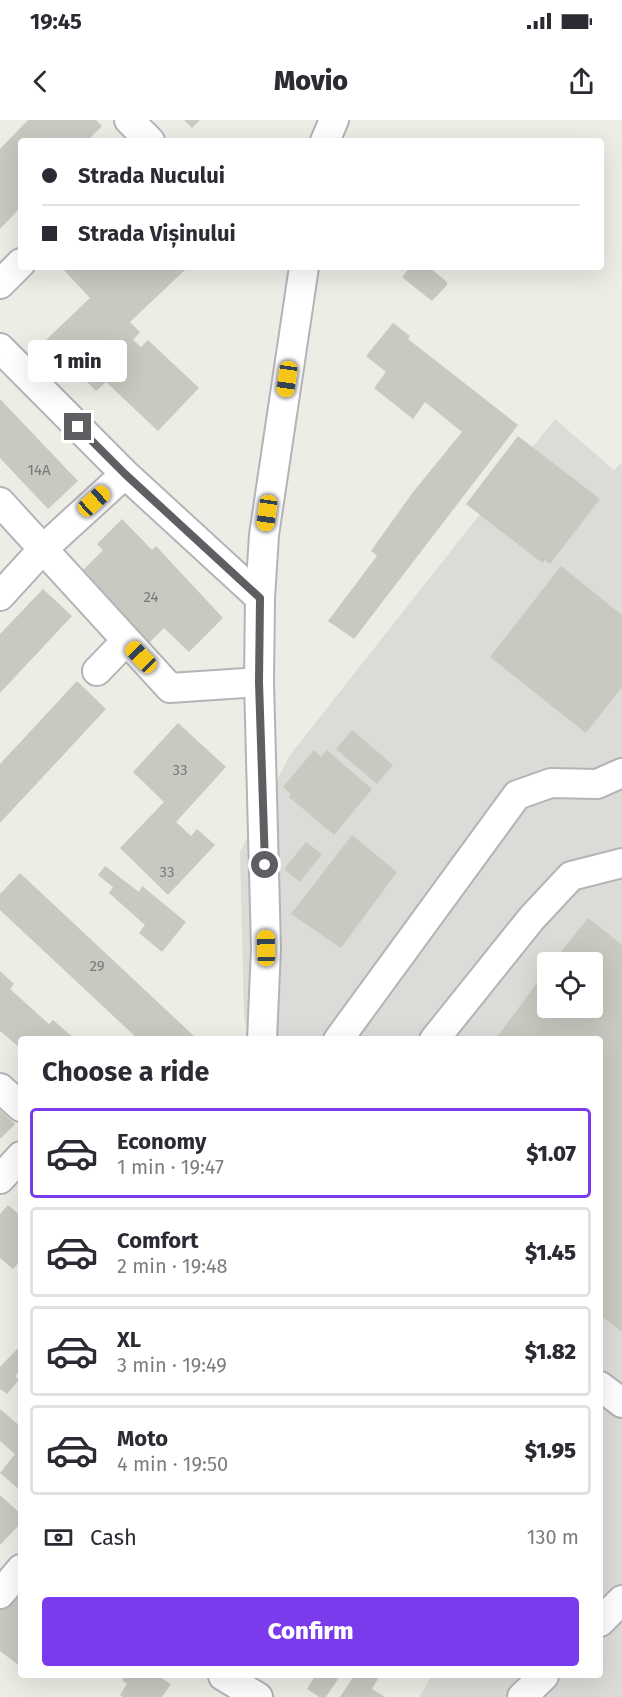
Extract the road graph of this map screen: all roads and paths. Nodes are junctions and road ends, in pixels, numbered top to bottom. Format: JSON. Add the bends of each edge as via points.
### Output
{"nodes":[{"id":1,"x":334,"y":120,"type":"edge"},
{"id":2,"x":326,"y":138,"type":"edge"},
{"id":3,"x":18,"y":266,"type":"edge"},
{"id":4,"x":304,"y":270,"type":"edge"},
{"id":5,"x":0,"y":284,"type":"edge"},
{"id":6,"x":0,"y":348,"type":"edge"},
{"id":7,"x":125,"y":474,"type":"junction"},
{"id":8,"x":0,"y":502,"type":"edge"},
{"id":9,"x":43,"y":549,"type":"junction"},
{"id":10,"x":0,"y":596,"type":"edge"},
{"id":11,"x":260,"y":598,"type":"junction"},
{"id":12,"x":126,"y":641,"type":"junction"},
{"id":13,"x":97,"y":671,"type":"dead end"},
{"id":14,"x":259,"y":682,"type":"junction"},
{"id":15,"x":622,"y":773,"type":"edge"},
{"id":16,"x":622,"y":863,"type":"edge"},
{"id":17,"x":262,"y":1036,"type":"edge"},
{"id":18,"x":341,"y":1036,"type":"edge"},
{"id":19,"x":437,"y":1036,"type":"edge"},
{"id":20,"x":0,"y":1088,"type":"edge"},
{"id":21,"x":18,"y":1104,"type":"edge"},
{"id":22,"x":18,"y":1159,"type":"edge"},
{"id":23,"x":0,"y":1179,"type":"edge"},
{"id":24,"x":603,"y":1388,"type":"edge"},
{"id":25,"x":622,"y":1403,"type":"edge"},
{"id":26,"x":18,"y":1573,"type":"edge"},
{"id":27,"x":0,"y":1594,"type":"edge"},
{"id":28,"x":622,"y":1600,"type":"edge"},
{"id":29,"x":603,"y":1619,"type":"edge"},
{"id":30,"x":226,"y":1678,"type":"edge"},
{"id":31,"x":542,"y":1678,"type":"edge"},
{"id":32,"x":258,"y":1697,"type":"edge"},
{"id":33,"x":522,"y":1697,"type":"edge"}],
"edges":[{"from":1,"to":2,"type":"street"},
{"from":3,"to":5,"type":"street"},
{"from":4,"to":11,"type":"street","via":[[264,535]]},
{"from":6,"to":7,"type":"street"},
{"from":7,"to":9,"type":"street"},
{"from":7,"to":11,"type":"street"},
{"from":8,"to":9,"type":"street"},
{"from":9,"to":10,"type":"street"},
{"from":9,"to":12,"type":"street"},
{"from":11,"to":14,"type":"street"},
{"from":12,"to":13,"type":"street"},
{"from":12,"to":14,"type":"street","via":[[170,688]]},
{"from":14,"to":17,"type":"street","via":[[266,948]]},
{"from":15,"to":18,"type":"street","via":[[597,784],[551,783],[517,795]]},
{"from":16,"to":19,"type":"street","via":[[571,876],[531,919]]},
{"from":20,"to":21,"type":"street"},
{"from":22,"to":23,"type":"street"},
{"from":24,"to":25,"type":"street"},
{"from":26,"to":27,"type":"street"},
{"from":28,"to":29,"type":"street"},
{"from":30,"to":32,"type":"street"},
{"from":31,"to":33,"type":"street"}]}
